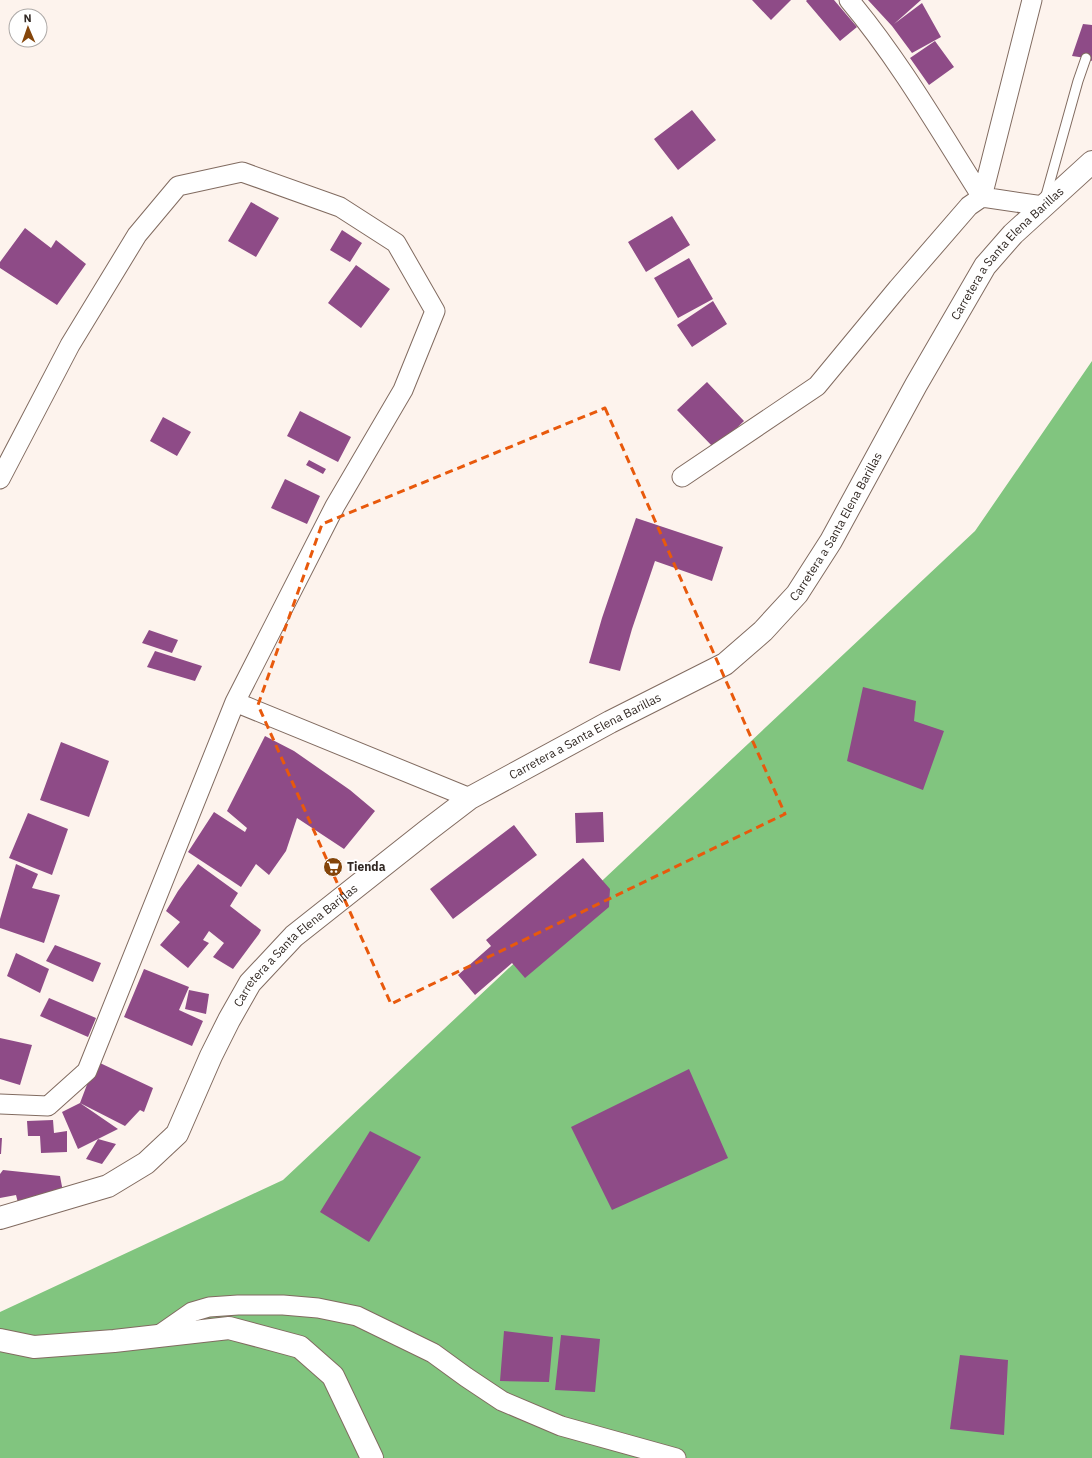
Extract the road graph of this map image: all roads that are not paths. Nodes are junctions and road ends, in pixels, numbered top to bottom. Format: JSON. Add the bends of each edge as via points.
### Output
{"nodes":[{"id":1,"x":849,"y":0,"type":"edge"},
{"id":2,"x":1032,"y":0,"type":"edge"},
{"id":3,"x":1086,"y":58,"type":"dead end"},
{"id":4,"x":1092,"y":162,"type":"edge"},
{"id":5,"x":982,"y":197,"type":"junction"},
{"id":6,"x":1043,"y":206,"type":"junction"},
{"id":7,"x":682,"y":478,"type":"dead end"},
{"id":8,"x":0,"y":479,"type":"edge"},
{"id":9,"x":234,"y":702,"type":"junction"},
{"id":10,"x":470,"y":798,"type":"junction"},
{"id":11,"x":0,"y":1104,"type":"edge"},
{"id":12,"x":0,"y":1218,"type":"edge"},
{"id":13,"x":159,"y":1335,"type":"junction"},
{"id":14,"x":0,"y":1340,"type":"edge"},
{"id":15,"x":372,"y":1458,"type":"edge"},
{"id":16,"x":676,"y":1458,"type":"edge"}],
"edges":[{"from":1,"to":5,"type":"street","via":[[894,58]]},
{"from":2,"to":5,"type":"street"},
{"from":3,"to":6,"type":"lane"},
{"from":4,"to":6,"type":"main road","name":"Carretera a Santa Elena Barillas"},
{"from":5,"to":6,"type":"street"},
{"from":5,"to":7,"type":"street","via":[[969,206],[817,386]]},
{"from":6,"to":10,"type":"main road","name":"Carretera a Santa Elena Barillas","via":[[1013,234],[985,266],[916,385],[831,541],[797,594],[764,631],[725,664],[610,722]]},
{"from":8,"to":9,"type":"street","via":[[70,345],[137,235],[178,186],[242,172],[340,208],[396,243],[435,311],[403,390],[335,506]]},
{"from":9,"to":10,"type":"street"},
{"from":9,"to":11,"type":"street","via":[[87,1071],[48,1106]]},
{"from":10,"to":12,"type":"main road","name":"Carretera a Santa Elena Barillas","via":[[294,936],[250,983],[211,1056],[177,1134],[146,1163],[108,1186]]},
{"from":13,"to":14,"type":"main road","via":[[34,1347]]},
{"from":13,"to":15,"type":"main road","via":[[229,1328],[300,1347],[333,1376]]},
{"from":13,"to":16,"type":"street","via":[[192,1312],[209,1307],[238,1305],[318,1308],[357,1316],[433,1353],[508,1404],[561,1426]]}]}
